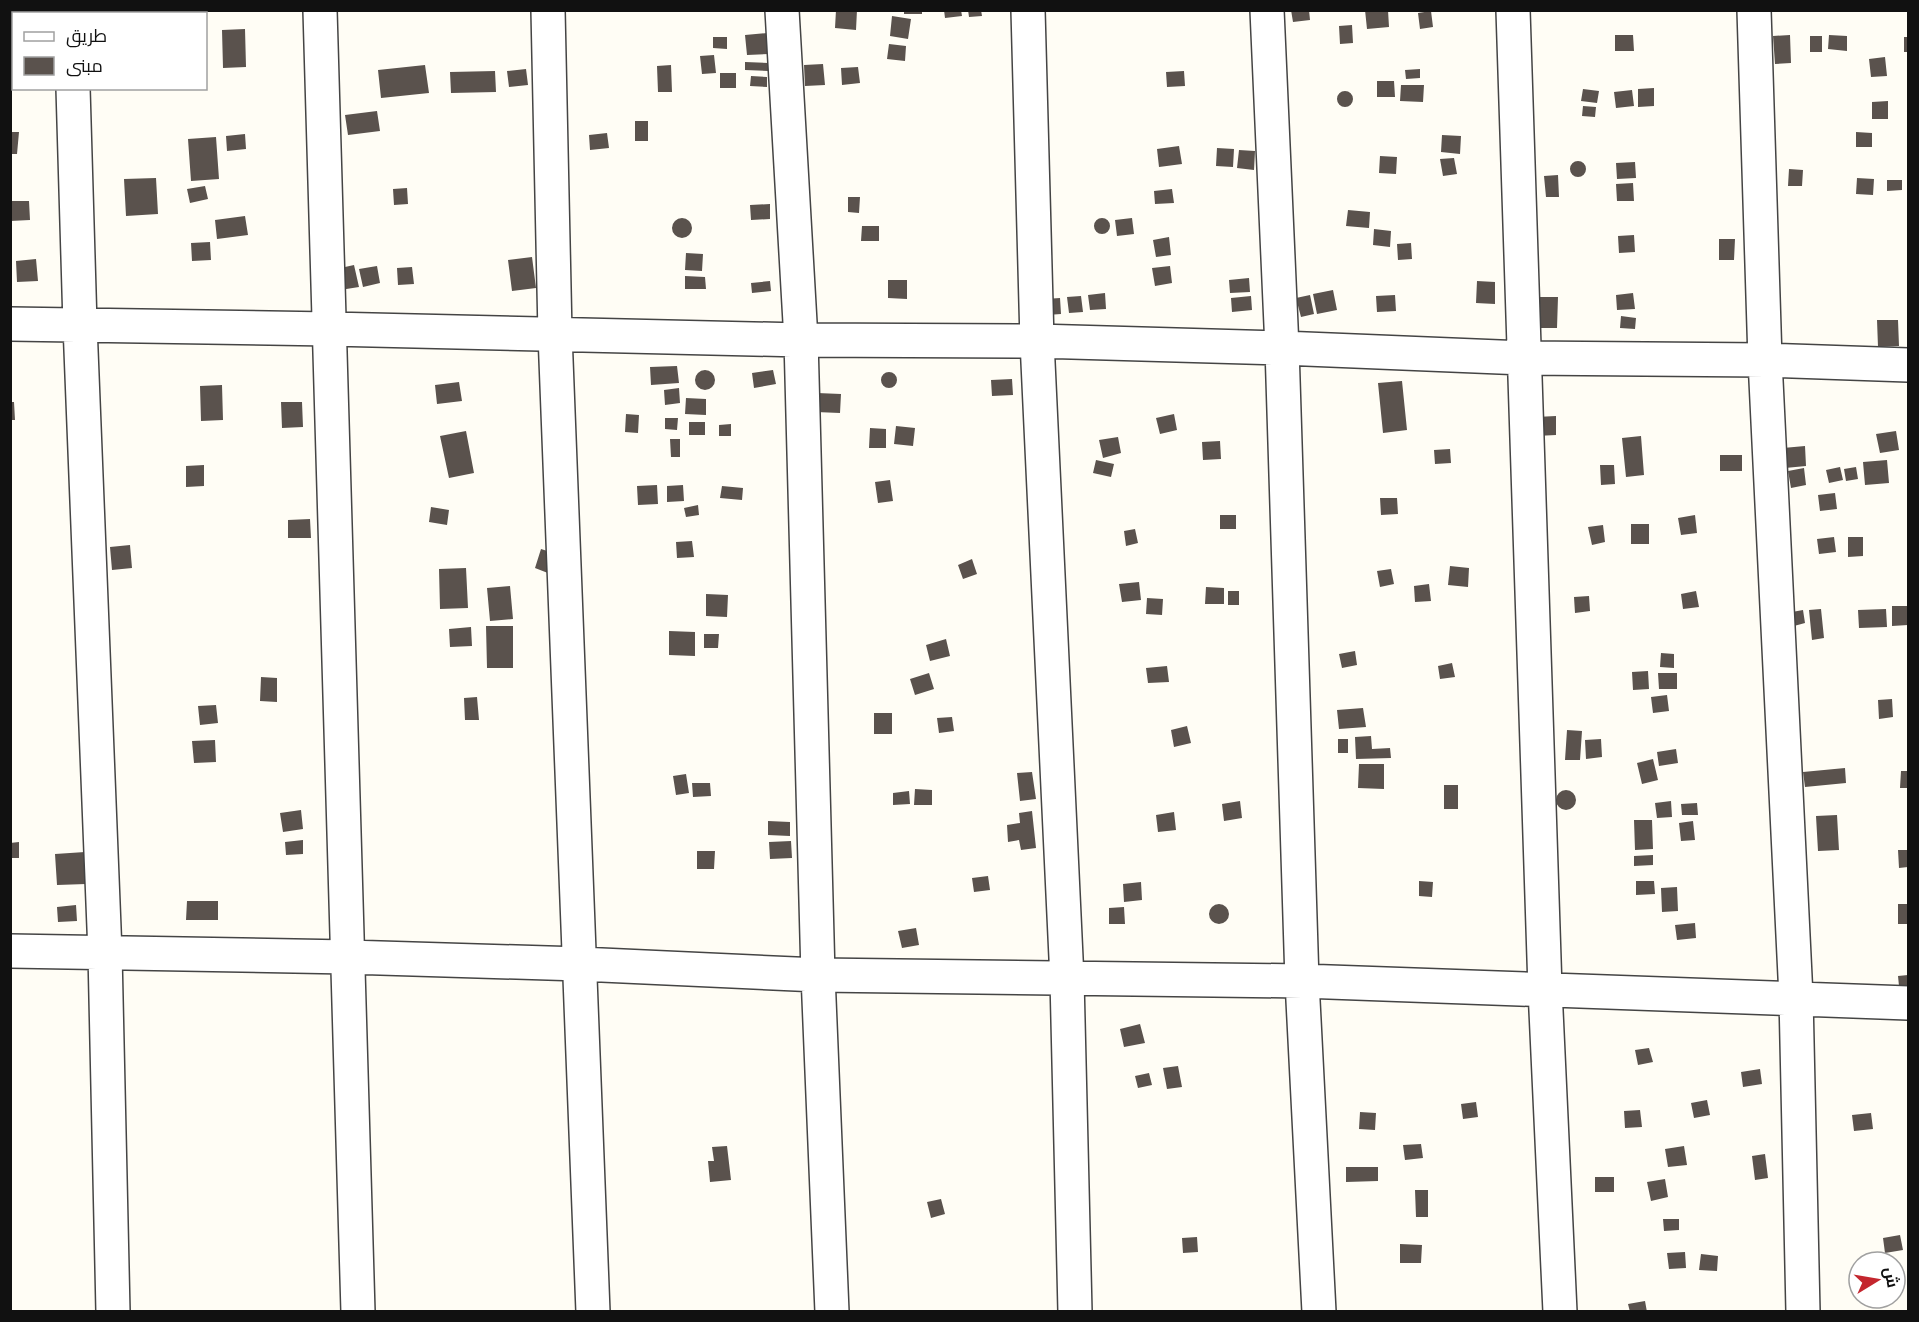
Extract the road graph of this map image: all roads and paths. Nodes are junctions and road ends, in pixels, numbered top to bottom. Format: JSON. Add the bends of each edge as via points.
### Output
{"nodes":[{"id":1,"x":320,"y":10,"type":"edge"},
{"id":2,"x":548,"y":10,"type":"edge"},
{"id":3,"x":782,"y":10,"type":"edge"},
{"id":4,"x":1028,"y":10,"type":"edge"},
{"id":5,"x":1267,"y":10,"type":"edge"},
{"id":6,"x":1513,"y":10,"type":"edge"},
{"id":7,"x":1754,"y":10,"type":"edge"},
{"id":8,"x":73,"y":90,"type":"edge"},
{"id":9,"x":10,"y":324,"type":"edge"},
{"id":10,"x":80,"y":326,"type":"junction"},
{"id":11,"x":330,"y":329,"type":"junction"},
{"id":12,"x":555,"y":334,"type":"junction"},
{"id":13,"x":801,"y":340,"type":"junction"},
{"id":14,"x":1036,"y":341,"type":"junction"},
{"id":15,"x":1282,"y":348,"type":"junction"},
{"id":16,"x":1524,"y":358,"type":"junction"},
{"id":17,"x":1765,"y":360,"type":"junction"},
{"id":18,"x":1908,"y":365,"type":"edge"},
{"id":19,"x":10,"y":951,"type":"edge"},
{"id":20,"x":105,"y":953,"type":"junction"},
{"id":21,"x":348,"y":957,"type":"junction"},
{"id":22,"x":580,"y":964,"type":"junction"},
{"id":23,"x":818,"y":975,"type":"junction"},
{"id":24,"x":1067,"y":979,"type":"junction"},
{"id":25,"x":1302,"y":981,"type":"junction"},
{"id":26,"x":1545,"y":989,"type":"junction"},
{"id":27,"x":1796,"y":997,"type":"junction"},
{"id":28,"x":1908,"y":1003,"type":"edge"},
{"id":29,"x":113,"y":1311,"type":"edge"},
{"id":30,"x":358,"y":1311,"type":"edge"},
{"id":31,"x":593,"y":1311,"type":"edge"},
{"id":32,"x":832,"y":1311,"type":"edge"},
{"id":33,"x":1075,"y":1311,"type":"edge"},
{"id":34,"x":1319,"y":1311,"type":"edge"},
{"id":35,"x":1560,"y":1311,"type":"edge"},
{"id":36,"x":1803,"y":1311,"type":"edge"}],
"edges":[{"from":1,"to":11,"type":"street"},
{"from":2,"to":12,"type":"street"},
{"from":3,"to":13,"type":"street"},
{"from":4,"to":14,"type":"street"},
{"from":5,"to":15,"type":"street"},
{"from":6,"to":16,"type":"street"},
{"from":7,"to":17,"type":"street"},
{"from":8,"to":10,"type":"street"},
{"from":9,"to":10,"type":"street"},
{"from":10,"to":11,"type":"street"},
{"from":10,"to":20,"type":"street"},
{"from":11,"to":12,"type":"street"},
{"from":11,"to":21,"type":"street"},
{"from":12,"to":13,"type":"street"},
{"from":12,"to":22,"type":"street"},
{"from":13,"to":14,"type":"street"},
{"from":13,"to":23,"type":"street"},
{"from":14,"to":15,"type":"street"},
{"from":14,"to":24,"type":"street"},
{"from":15,"to":16,"type":"street"},
{"from":15,"to":25,"type":"street"},
{"from":16,"to":17,"type":"street"},
{"from":16,"to":26,"type":"street"},
{"from":17,"to":18,"type":"street"},
{"from":17,"to":27,"type":"street"},
{"from":19,"to":20,"type":"street"},
{"from":20,"to":21,"type":"street"},
{"from":20,"to":29,"type":"street"},
{"from":21,"to":22,"type":"street"},
{"from":21,"to":30,"type":"street"},
{"from":22,"to":23,"type":"street"},
{"from":22,"to":31,"type":"street"},
{"from":23,"to":24,"type":"street"},
{"from":23,"to":32,"type":"street"},
{"from":24,"to":25,"type":"street"},
{"from":24,"to":33,"type":"street"},
{"from":25,"to":26,"type":"street"},
{"from":25,"to":34,"type":"street"},
{"from":26,"to":27,"type":"street"},
{"from":26,"to":35,"type":"street"},
{"from":27,"to":28,"type":"street"},
{"from":27,"to":36,"type":"street"}]}
